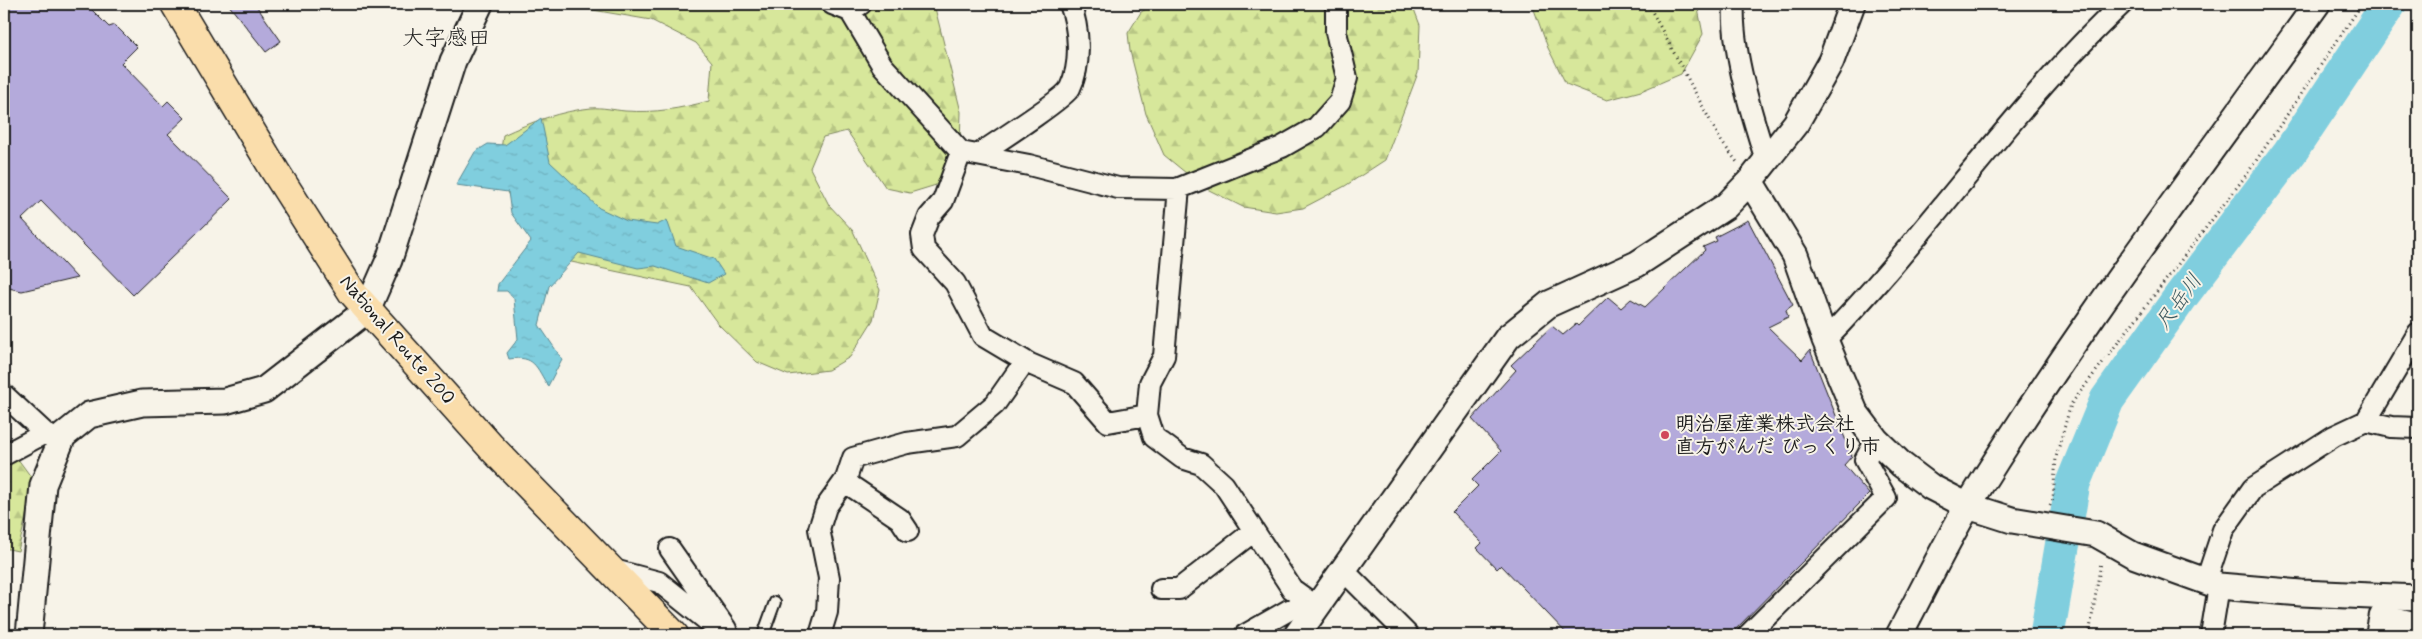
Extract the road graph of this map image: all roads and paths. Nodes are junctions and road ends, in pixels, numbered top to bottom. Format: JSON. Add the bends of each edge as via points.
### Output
{"nodes":[{"id":1,"x":175,"y":4,"type":"edge"},
{"id":2,"x":480,"y":4,"type":"edge"},
{"id":3,"x":832,"y":4,"type":"edge"},
{"id":4,"x":1070,"y":4,"type":"edge"},
{"id":5,"x":1336,"y":4,"type":"edge"},
{"id":6,"x":1648,"y":4,"type":"edge"},
{"id":7,"x":1734,"y":4,"type":"edge"},
{"id":8,"x":1852,"y":4,"type":"edge"},
{"id":9,"x":2122,"y":4,"type":"edge"},
{"id":10,"x":2317,"y":4,"type":"edge"},
{"id":11,"x":2362,"y":4,"type":"edge"},
{"id":12,"x":856,"y":8,"type":"edge"},
{"id":13,"x":970,"y":153,"type":"junction"},
{"id":14,"x":1766,"y":160,"type":"junction"},
{"id":15,"x":1750,"y":181,"type":"junction"},
{"id":16,"x":1180,"y":188,"type":"junction"},
{"id":17,"x":367,"y":310,"type":"junction"},
{"id":18,"x":2418,"y":333,"type":"edge"},
{"id":19,"x":1825,"y":340,"type":"junction"},
{"id":20,"x":1025,"y":361,"type":"junction"},
{"id":21,"x":4,"y":396,"type":"edge"},
{"id":22,"x":1148,"y":415,"type":"junction"},
{"id":23,"x":2366,"y":421,"type":"junction"},
{"id":24,"x":2418,"y":428,"type":"edge"},
{"id":25,"x":53,"y":438,"type":"junction"},
{"id":26,"x":1876,"y":440,"type":"junction"},
{"id":27,"x":4,"y":455,"type":"edge"},
{"id":28,"x":846,"y":479,"type":"junction"},
{"id":29,"x":1968,"y":506,"type":"junction"},
{"id":30,"x":2042,"y":526,"type":"junction"},
{"id":31,"x":1254,"y":531,"type":"junction"},
{"id":32,"x":908,"y":532,"type":"dead end"},
{"id":33,"x":2102,"y":536,"type":"junction"},
{"id":34,"x":670,"y":549,"type":"dead end"},
{"id":35,"x":610,"y":568,"type":"junction"},
{"id":36,"x":1343,"y":570,"type":"junction"},
{"id":37,"x":2213,"y":583,"type":"junction"},
{"id":38,"x":1161,"y":589,"type":"dead end"},
{"id":39,"x":2418,"y":598,"type":"edge"},
{"id":40,"x":774,"y":602,"type":"dead end"},
{"id":41,"x":1313,"y":604,"type":"junction"},
{"id":42,"x":2418,"y":624,"type":"edge"},
{"id":43,"x":29,"y":635,"type":"edge"},
{"id":44,"x":674,"y":635,"type":"edge"},
{"id":45,"x":725,"y":635,"type":"edge"},
{"id":46,"x":730,"y":635,"type":"edge"},
{"id":47,"x":763,"y":635,"type":"edge"},
{"id":48,"x":820,"y":635,"type":"edge"},
{"id":49,"x":1245,"y":635,"type":"edge"},
{"id":50,"x":1297,"y":635,"type":"edge"},
{"id":51,"x":1408,"y":635,"type":"edge"},
{"id":52,"x":1748,"y":635,"type":"edge"},
{"id":53,"x":1899,"y":635,"type":"edge"},
{"id":54,"x":2088,"y":635,"type":"edge"},
{"id":55,"x":2211,"y":635,"type":"edge"},
{"id":56,"x":2376,"y":635,"type":"edge"}],
"edges":[{"from":1,"to":17,"type":"highway","name":"National Route 200","via":[[275,171],[352,292]]},
{"from":2,"to":17,"type":"street","via":[[453,62],[390,260]]},
{"from":3,"to":12,"type":"street"},
{"from":4,"to":13,"type":"street","via":[[1078,40],[1076,66],[1069,89],[1052,104]]},
{"from":5,"to":16,"type":"street","via":[[1336,32],[1347,78],[1340,101],[1317,127],[1282,148]]},
{"from":6,"to":15,"type":"path","via":[[1721,141]]},
{"from":7,"to":14,"type":"street","via":[[1733,26],[1754,122]]},
{"from":8,"to":14,"type":"street","via":[[1830,61],[1796,122]]},
{"from":9,"to":19,"type":"street","via":[[2097,27],[2011,124],[1868,296]]},
{"from":10,"to":29,"type":"street","via":[[2066,355]]},
{"from":11,"to":30,"type":"path","via":[[2247,174],[2071,404],[2056,457],[2053,499]]},
{"from":12,"to":13,"type":"street","via":[[882,65]]},
{"from":13,"to":16,"type":"street","via":[[1118,188]]},
{"from":13,"to":20,"type":"street","via":[[943,201],[929,217],[922,236],[924,249],[956,282],[983,336]]},
{"from":14,"to":15,"type":"street"},
{"from":15,"to":19,"type":"street","via":[[1795,255]]},
{"from":15,"to":36,"type":"street","via":[[1726,206],[1688,233],[1637,264],[1549,304],[1508,337]]},
{"from":16,"to":22,"type":"street","via":[[1164,356],[1150,382]]},
{"from":17,"to":25,"type":"street","via":[[264,390],[224,401],[142,403],[89,415],[63,436]]},
{"from":17,"to":35,"type":"highway","name":"National Route 200","via":[[491,447]]},
{"from":18,"to":23,"type":"street"},
{"from":19,"to":26,"type":"street","via":[[1855,412]]},
{"from":20,"to":22,"type":"street","via":[[1074,383],[1108,422]]},
{"from":20,"to":28,"type":"street","via":[[995,404],[956,436],[907,443],[853,458]]},
{"from":21,"to":25,"type":"street"},
{"from":22,"to":31,"type":"street","via":[[1154,437],[1182,458],[1207,469],[1224,486]]},
{"from":23,"to":24,"type":"street"},
{"from":23,"to":37,"type":"street","via":[[2334,436],[2253,488],[2223,530]]},
{"from":25,"to":27,"type":"street"},
{"from":25,"to":43,"type":"street","via":[[43,485]]},
{"from":26,"to":29,"type":"street","via":[[1931,486]]},
{"from":26,"to":52,"type":"street","via":[[1865,460],[1886,498]]},
{"from":28,"to":32,"type":"street","via":[[850,486],[900,519]]},
{"from":28,"to":48,"type":"street","via":[[826,507],[819,529],[829,578],[827,612]]},
{"from":29,"to":30,"type":"street"},
{"from":29,"to":53,"type":"street"},
{"from":30,"to":33,"type":"street"},
{"from":31,"to":38,"type":"street","via":[[1180,589]]},
{"from":31,"to":41,"type":"street","via":[[1292,589]]},
{"from":33,"to":37,"type":"street","via":[[2133,555]]},
{"from":33,"to":54,"type":"path"},
{"from":34,"to":46,"type":"street"},
{"from":35,"to":44,"type":"highway","name":"National Route 200"},
{"from":35,"to":45,"type":"street","via":[[659,582]]},
{"from":36,"to":41,"type":"street"},
{"from":36,"to":51,"type":"street"},
{"from":37,"to":39,"type":"street","via":[[2301,593]]},
{"from":37,"to":55,"type":"street"},
{"from":40,"to":47,"type":"lane"},
{"from":41,"to":49,"type":"street","via":[[1290,610]]},
{"from":41,"to":50,"type":"street"},
{"from":42,"to":56,"type":"street","via":[[2380,615]]}]}
